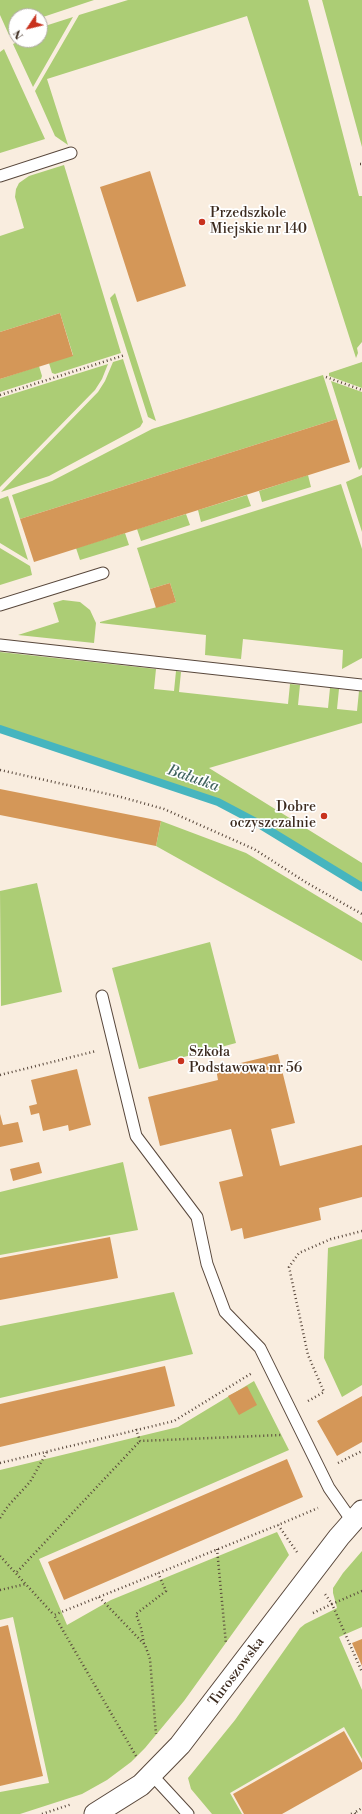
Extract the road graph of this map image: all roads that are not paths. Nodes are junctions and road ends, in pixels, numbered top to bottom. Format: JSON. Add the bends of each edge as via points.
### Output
{"nodes":[{"id":1,"x":71,"y":153,"type":"dead end"},
{"id":2,"x":0,"y":176,"type":"edge"},
{"id":3,"x":103,"y":573,"type":"dead end"},
{"id":4,"x":0,"y":605,"type":"edge"},
{"id":5,"x":0,"y":645,"type":"edge"},
{"id":6,"x":362,"y":685,"type":"edge"},
{"id":7,"x":102,"y":996,"type":"dead end"},
{"id":8,"x":357,"y":1516,"type":"edge"},
{"id":9,"x":146,"y":1768,"type":"junction"},
{"id":10,"x":95,"y":1814,"type":"edge"},
{"id":11,"x":188,"y":1814,"type":"edge"}],
"edges":[{"from":1,"to":2,"type":"lane"},
{"from":3,"to":4,"type":"lane"},
{"from":5,"to":6,"type":"lane"},
{"from":7,"to":8,"type":"lane","via":[[136,1136],[196,1217],[207,1264],[226,1312],[260,1348],[329,1488]]},
{"from":8,"to":9,"type":"street","name":"Turoszowska","via":[[198,1724]]},
{"from":9,"to":10,"type":"street","name":"Turoszowska","via":[[127,1795]]},
{"from":9,"to":11,"type":"lane"}]}
